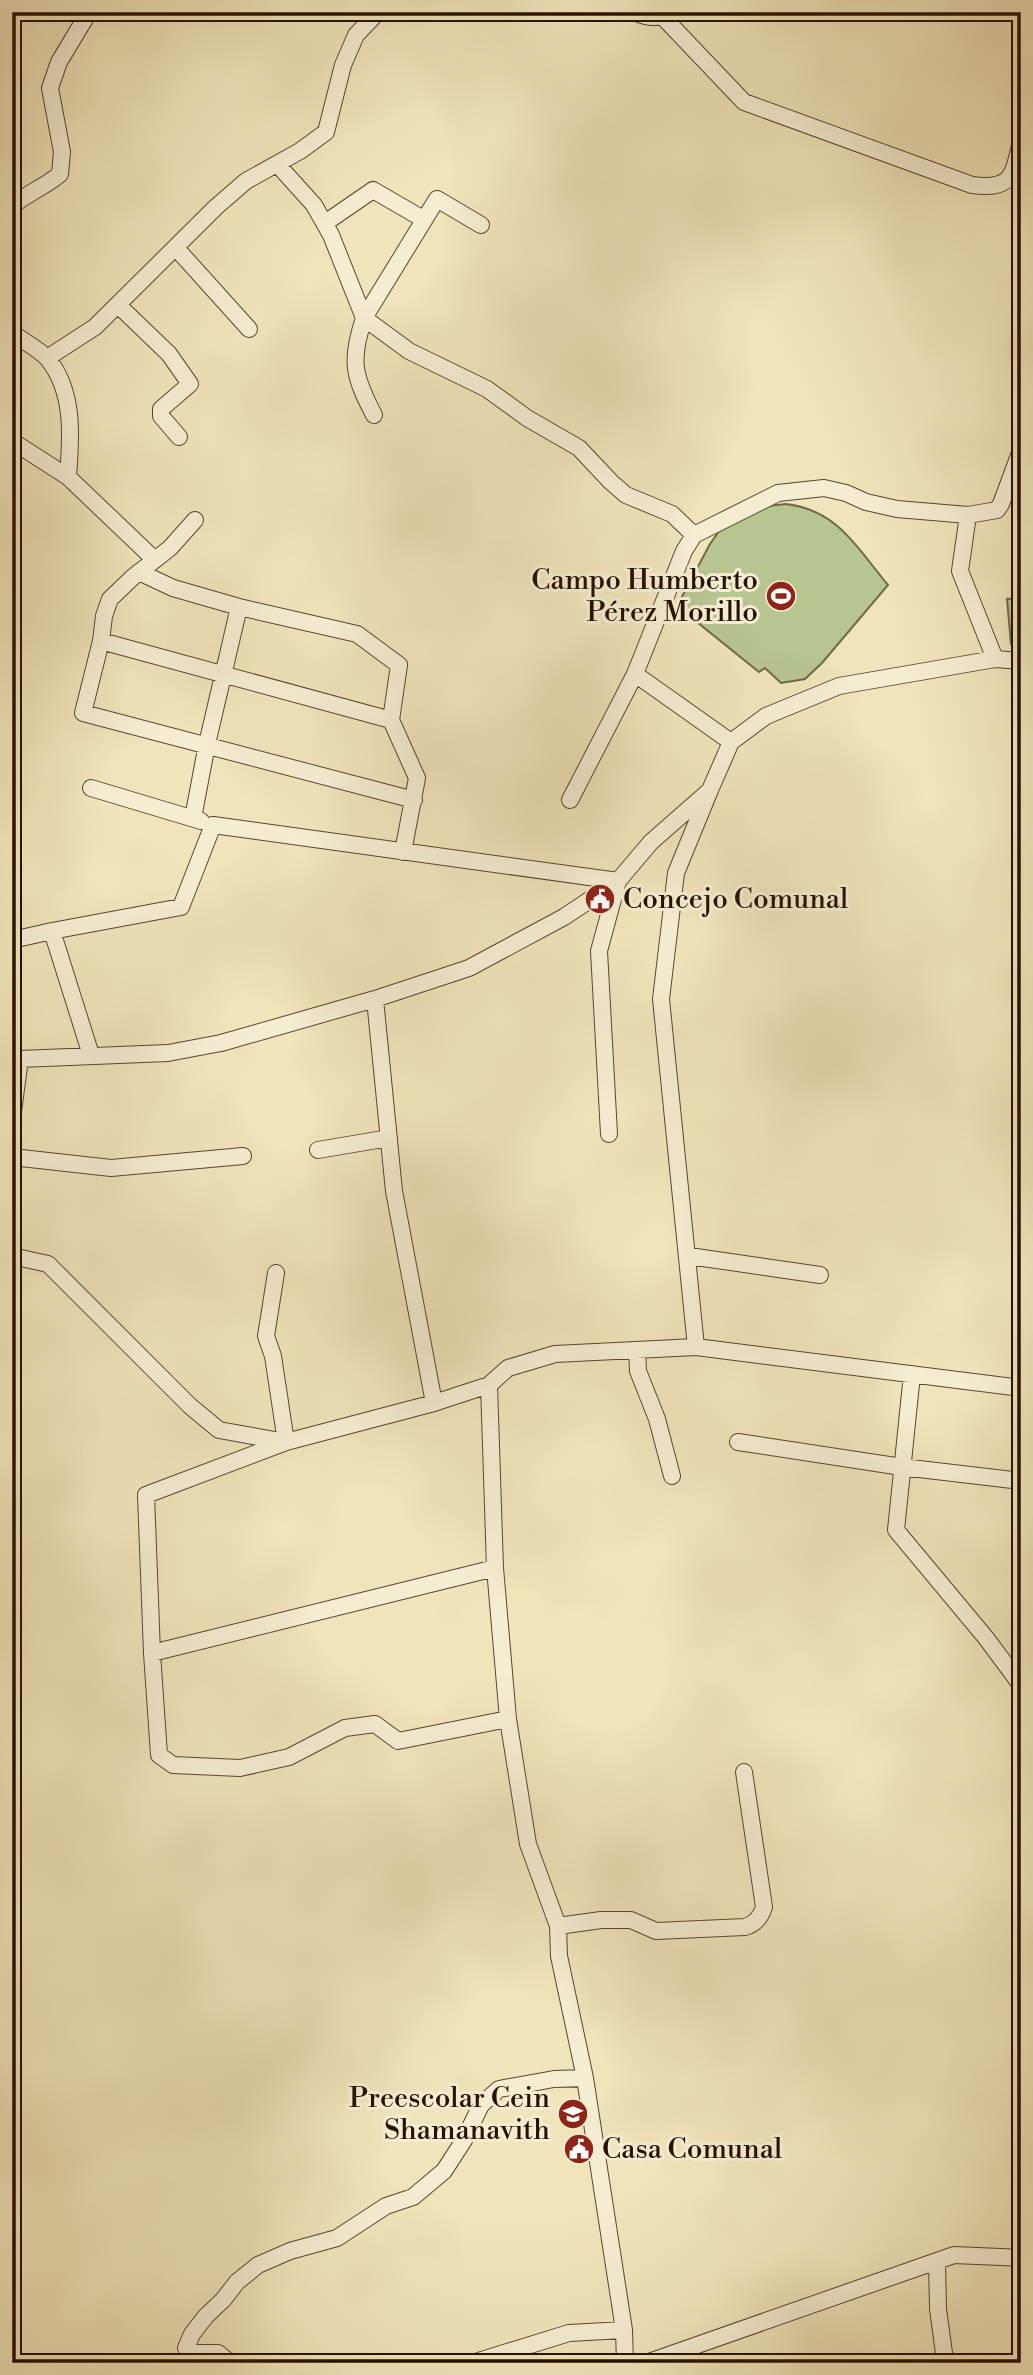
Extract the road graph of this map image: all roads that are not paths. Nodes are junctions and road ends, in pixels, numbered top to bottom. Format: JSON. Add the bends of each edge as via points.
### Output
{"nodes":[{"id":1,"x":89,"y":12,"type":"edge"},
{"id":2,"x":378,"y":12,"type":"edge"},
{"id":3,"x":635,"y":12,"type":"edge"},
{"id":4,"x":668,"y":15,"type":"edge"},
{"id":5,"x":1021,"y":141,"type":"edge"},
{"id":6,"x":277,"y":164,"type":"junction"},
{"id":7,"x":12,"y":206,"type":"edge"},
{"id":8,"x":423,"y":219,"type":"junction"},
{"id":9,"x":325,"y":223,"type":"junction"},
{"id":10,"x":481,"y":225,"type":"dead end"},
{"id":11,"x":176,"y":248,"type":"junction"},
{"id":12,"x":118,"y":305,"type":"junction"},
{"id":13,"x":365,"y":317,"type":"junction"},
{"id":14,"x":249,"y":329,"type":"dead end"},
{"id":15,"x":12,"y":333,"type":"edge"},
{"id":16,"x":47,"y":358,"type":"junction"},
{"id":17,"x":374,"y":415,"type":"dead end"},
{"id":18,"x":179,"y":438,"type":"dead end"},
{"id":19,"x":12,"y":441,"type":"edge"},
{"id":20,"x":1021,"y":450,"type":"edge"},
{"id":21,"x":68,"y":477,"type":"junction"},
{"id":22,"x":968,"y":515,"type":"junction"},
{"id":23,"x":195,"y":520,"type":"dead end"},
{"id":24,"x":694,"y":535,"type":"junction"},
{"id":25,"x":155,"y":560,"type":"junction"},
{"id":26,"x":139,"y":572,"type":"junction"},
{"id":27,"x":239,"y":607,"type":"junction"},
{"id":28,"x":101,"y":640,"type":"junction"},
{"id":29,"x":995,"y":659,"type":"junction"},
{"id":30,"x":1021,"y":661,"type":"edge"},
{"id":31,"x":223,"y":674,"type":"junction"},
{"id":32,"x":635,"y":674,"type":"junction"},
{"id":33,"x":391,"y":720,"type":"junction"},
{"id":34,"x":731,"y":742,"type":"junction"},
{"id":35,"x":207,"y":744,"type":"junction"},
{"id":36,"x":91,"y":788,"type":"dead end"},
{"id":37,"x":710,"y":790,"type":"junction"},
{"id":38,"x":414,"y":800,"type":"junction"},
{"id":39,"x":570,"y":800,"type":"dead end"},
{"id":40,"x":193,"y":818,"type":"junction"},
{"id":41,"x":214,"y":825,"type":"junction"},
{"id":42,"x":403,"y":852,"type":"junction"},
{"id":43,"x":618,"y":881,"type":"junction"},
{"id":44,"x":52,"y":931,"type":"junction"},
{"id":45,"x":12,"y":940,"type":"edge"},
{"id":46,"x":375,"y":999,"type":"junction"},
{"id":47,"x":91,"y":1055,"type":"junction"},
{"id":48,"x":16,"y":1058,"type":"edge"},
{"id":49,"x":12,"y":1119,"type":"edge"},
{"id":50,"x":609,"y":1134,"type":"dead end"},
{"id":51,"x":388,"y":1138,"type":"junction"},
{"id":52,"x":318,"y":1150,"type":"dead end"},
{"id":53,"x":243,"y":1156,"type":"dead end"},
{"id":54,"x":12,"y":1157,"type":"edge"},
{"id":55,"x":12,"y":1256,"type":"edge"},
{"id":56,"x":689,"y":1256,"type":"junction"},
{"id":57,"x":276,"y":1273,"type":"dead end"},
{"id":58,"x":820,"y":1275,"type":"dead end"},
{"id":59,"x":696,"y":1347,"type":"junction"},
{"id":60,"x":637,"y":1350,"type":"junction"},
{"id":61,"x":912,"y":1374,"type":"junction"},
{"id":62,"x":489,"y":1385,"type":"junction"},
{"id":63,"x":1021,"y":1388,"type":"edge"},
{"id":64,"x":434,"y":1403,"type":"junction"},
{"id":65,"x":286,"y":1442,"type":"junction"},
{"id":66,"x":738,"y":1442,"type":"dead end"},
{"id":67,"x":902,"y":1467,"type":"junction"},
{"id":68,"x":672,"y":1476,"type":"dead end"},
{"id":69,"x":1021,"y":1481,"type":"edge"},
{"id":70,"x":495,"y":1568,"type":"junction"},
{"id":71,"x":152,"y":1653,"type":"junction"},
{"id":72,"x":1021,"y":1685,"type":"edge"},
{"id":73,"x":508,"y":1719,"type":"junction"},
{"id":74,"x":744,"y":1772,"type":"dead end"},
{"id":75,"x":558,"y":1926,"type":"junction"},
{"id":76,"x":585,"y":2078,"type":"junction"},
{"id":77,"x":1021,"y":2258,"type":"edge"},
{"id":78,"x":937,"y":2261,"type":"junction"},
{"id":79,"x":624,"y":2330,"type":"junction"},
{"id":80,"x":230,"y":2363,"type":"edge"},
{"id":81,"x":472,"y":2363,"type":"edge"},
{"id":82,"x":625,"y":2363,"type":"edge"},
{"id":83,"x":646,"y":2363,"type":"edge"},
{"id":84,"x":943,"y":2363,"type":"edge"}],
"edges":[{"from":1,"to":7,"type":"street","via":[[59,62],[50,89],[60,139],[60,174]]},
{"from":2,"to":6,"type":"street","via":[[356,35],[343,65],[326,132]]},
{"from":3,"to":4,"type":"street","via":[[645,17]]},
{"from":4,"to":5,"type":"street","via":[[744,102],[972,185],[990,187],[1009,180]]},
{"from":6,"to":9,"type":"street"},
{"from":6,"to":11,"type":"street","via":[[246,181]]},
{"from":8,"to":9,"type":"street","via":[[373,190]]},
{"from":8,"to":10,"type":"street","via":[[437,199]]},
{"from":8,"to":13,"type":"street"},
{"from":9,"to":13,"type":"street"},
{"from":11,"to":12,"type":"street"},
{"from":11,"to":14,"type":"street"},
{"from":12,"to":16,"type":"street","via":[[95,327]]},
{"from":12,"to":18,"type":"street","via":[[169,354],[190,384],[161,409],[161,416]]},
{"from":13,"to":17,"type":"street","via":[[356,342],[354,370]]},
{"from":13,"to":24,"type":"street","via":[[409,351],[487,389],[579,448],[626,495],[672,514]]},
{"from":15,"to":16,"type":"street"},
{"from":16,"to":21,"type":"street","via":[[68,405]]},
{"from":19,"to":21,"type":"street"},
{"from":20,"to":22,"type":"street","via":[[997,510]]},
{"from":21,"to":25,"type":"street"},
{"from":22,"to":24,"type":"street","via":[[897,509],[824,488],[778,493]]},
{"from":22,"to":29,"type":"street","via":[[960,571]]},
{"from":23,"to":25,"type":"street"},
{"from":24,"to":32,"type":"street"},
{"from":25,"to":26,"type":"street"},
{"from":26,"to":27,"type":"street","via":[[173,588]]},
{"from":26,"to":28,"type":"street","via":[[110,599]]},
{"from":27,"to":31,"type":"street"},
{"from":27,"to":33,"type":"street","via":[[357,634],[378,649],[399,665]]},
{"from":28,"to":31,"type":"street"},
{"from":28,"to":35,"type":"street","via":[[83,713]]},
{"from":29,"to":30,"type":"street"},
{"from":29,"to":34,"type":"street","via":[[839,686],[766,716]]},
{"from":31,"to":33,"type":"street"},
{"from":31,"to":35,"type":"street"},
{"from":32,"to":34,"type":"street"},
{"from":32,"to":39,"type":"street"},
{"from":33,"to":38,"type":"street","via":[[417,778]]},
{"from":34,"to":37,"type":"street"},
{"from":35,"to":38,"type":"street"},
{"from":35,"to":40,"type":"street"},
{"from":36,"to":40,"type":"street"},
{"from":37,"to":43,"type":"street","via":[[651,842]]},
{"from":37,"to":56,"type":"street","via":[[676,873],[662,999]]},
{"from":38,"to":42,"type":"street"},
{"from":40,"to":41,"type":"street"},
{"from":41,"to":42,"type":"street"},
{"from":41,"to":44,"type":"street","via":[[181,907]]},
{"from":42,"to":43,"type":"street"},
{"from":43,"to":46,"type":"street","via":[[564,917],[469,968]]},
{"from":43,"to":50,"type":"street","via":[[599,951]]},
{"from":44,"to":45,"type":"street"},
{"from":44,"to":47,"type":"street"},
{"from":46,"to":47,"type":"street","via":[[221,1043],[167,1053]]},
{"from":46,"to":51,"type":"street"},
{"from":47,"to":48,"type":"street"},
{"from":48,"to":49,"type":"street"},
{"from":51,"to":52,"type":"street"},
{"from":51,"to":64,"type":"street"},
{"from":53,"to":54,"type":"street","via":[[111,1168]]},
{"from":55,"to":65,"type":"street","via":[[48,1264],[219,1430]]},
{"from":56,"to":58,"type":"street"},
{"from":56,"to":59,"type":"street"},
{"from":57,"to":65,"type":"street","via":[[266,1336]]},
{"from":59,"to":60,"type":"street"},
{"from":59,"to":61,"type":"street"},
{"from":60,"to":62,"type":"street","via":[[555,1354],[508,1368]]},
{"from":60,"to":68,"type":"street","via":[[638,1371]]},
{"from":61,"to":63,"type":"street"},
{"from":61,"to":67,"type":"street"},
{"from":62,"to":64,"type":"street"},
{"from":62,"to":70,"type":"street"},
{"from":64,"to":65,"type":"street"},
{"from":65,"to":71,"type":"street","via":[[146,1495]]},
{"from":66,"to":67,"type":"street"},
{"from":67,"to":69,"type":"street"},
{"from":67,"to":72,"type":"street","via":[[896,1530]]},
{"from":70,"to":71,"type":"street"},
{"from":70,"to":73,"type":"street"},
{"from":71,"to":73,"type":"street","via":[[159,1755],[173,1765],[240,1768],[289,1756],[345,1728],[375,1724],[398,1741]]},
{"from":73,"to":75,"type":"street","via":[[528,1844]]},
{"from":74,"to":75,"type":"street","via":[[764,1907],[755,1922],[745,1927],[656,1930],[631,1920]]},
{"from":75,"to":76,"type":"street","via":[[559,1956]]},
{"from":76,"to":79,"type":"street"},
{"from":76,"to":80,"type":"street","via":[[499,2089],[481,2105],[444,2171],[412,2197],[386,2206],[337,2238],[258,2265],[206,2316],[186,2348],[190,2353],[218,2353]]},
{"from":77,"to":78,"type":"street","via":[[954,2255]]},
{"from":78,"to":83,"type":"street"},
{"from":78,"to":84,"type":"street"},
{"from":79,"to":81,"type":"street","via":[[569,2333]]},
{"from":79,"to":82,"type":"street"}]}
